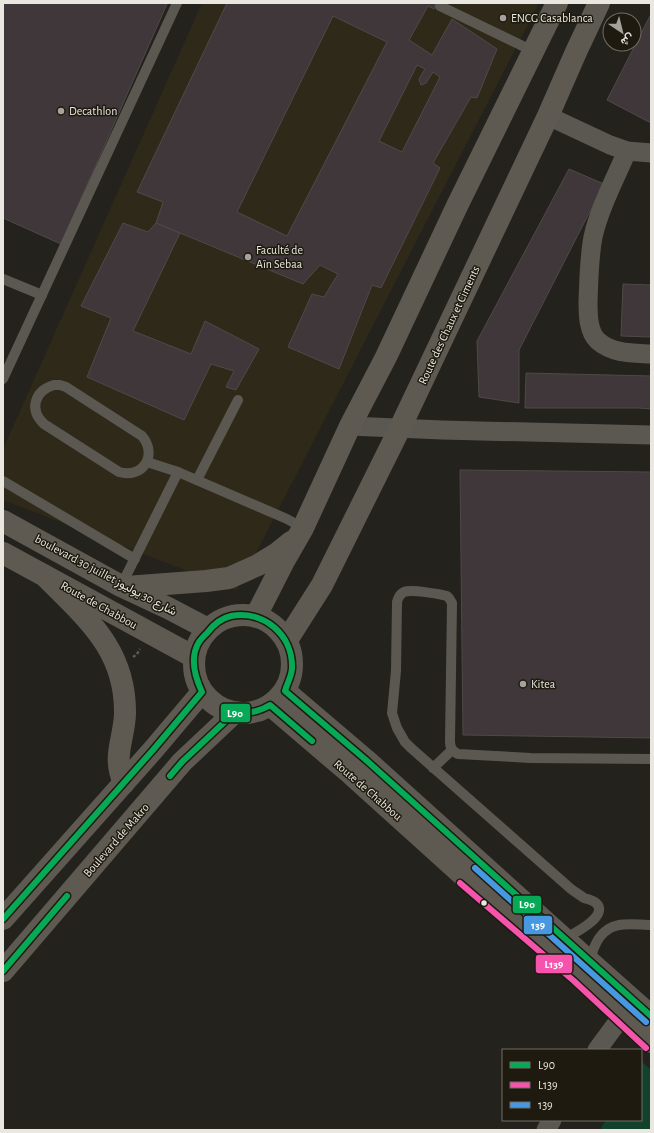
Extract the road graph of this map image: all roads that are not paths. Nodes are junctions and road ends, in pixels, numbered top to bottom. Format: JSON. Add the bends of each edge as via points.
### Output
{"nodes":[{"id":1,"x":177,"y":3,"type":"edge"},
{"id":2,"x":557,"y":3,"type":"edge"},
{"id":3,"x":599,"y":3,"type":"edge"},
{"id":4,"x":440,"y":6,"type":"dead end"},
{"id":5,"x":533,"y":51,"type":"junction"},
{"id":6,"x":548,"y":116,"type":"junction"},
{"id":7,"x":628,"y":151,"type":"junction"},
{"id":8,"x":651,"y":153,"type":"edge"},
{"id":9,"x":3,"y":279,"type":"edge"},
{"id":10,"x":42,"y":295,"type":"junction"},
{"id":11,"x":651,"y":354,"type":"edge"},
{"id":12,"x":4,"y":372,"type":"edge"},
{"id":13,"x":238,"y":400,"type":"dead end"},
{"id":14,"x":350,"y":426,"type":"junction"},
{"id":15,"x":400,"y":428,"type":"junction"},
{"id":16,"x":651,"y":434,"type":"edge"},
{"id":17,"x":147,"y":462,"type":"junction"},
{"id":18,"x":178,"y":472,"type":"junction"},
{"id":19,"x":197,"y":480,"type":"junction"},
{"id":20,"x":3,"y":481,"type":"edge"},
{"id":21,"x":3,"y":521,"type":"edge"},
{"id":22,"x":301,"y":531,"type":"junction"},
{"id":23,"x":3,"y":553,"type":"edge"},
{"id":24,"x":135,"y":559,"type":"junction"},
{"id":25,"x":45,"y":576,"type":"junction"},
{"id":26,"x":123,"y":587,"type":"junction"},
{"id":27,"x":256,"y":616,"type":"junction"},
{"id":28,"x":208,"y":629,"type":"junction"},
{"id":29,"x":287,"y":640,"type":"junction"},
{"id":30,"x":194,"y":657,"type":"junction"},
{"id":31,"x":202,"y":692,"type":"junction"},
{"id":32,"x":278,"y":698,"type":"junction"},
{"id":33,"x":234,"y":713,"type":"junction"},
{"id":34,"x":452,"y":750,"type":"junction"},
{"id":35,"x":651,"y":759,"type":"edge"},
{"id":36,"x":433,"y":768,"type":"junction"},
{"id":37,"x":124,"y":782,"type":"junction"},
{"id":38,"x":472,"y":869,"type":"junction"},
{"id":39,"x":6,"y":910,"type":"edge"},
{"id":40,"x":651,"y":925,"type":"edge"},
{"id":41,"x":564,"y":939,"type":"junction"},
{"id":42,"x":584,"y":969,"type":"junction"},
{"id":43,"x":3,"y":971,"type":"edge"},
{"id":44,"x":637,"y":1011,"type":"edge"},
{"id":45,"x":651,"y":1042,"type":"edge"},
{"id":46,"x":598,"y":1049,"type":"edge"},
{"id":47,"x":551,"y":1121,"type":"edge"},
{"id":48,"x":546,"y":1130,"type":"edge"}],
"edges":[{"from":1,"to":10,"type":"lane"},
{"from":2,"to":5,"type":"street"},
{"from":3,"to":6,"type":"street","name":"Route des Chaux et Ciments"},
{"from":4,"to":5,"type":"lane"},
{"from":5,"to":14,"type":"street","via":[[386,357]]},
{"from":6,"to":7,"type":"street","via":[[604,143]]},
{"from":6,"to":15,"type":"street","name":"Route des Chaux et Ciments"},
{"from":7,"to":8,"type":"street"},
{"from":7,"to":11,"type":"street","via":[[594,235],[590,253],[589,322],[594,336],[605,346],[614,350]]},
{"from":9,"to":10,"type":"lane"},
{"from":10,"to":12,"type":"lane"},
{"from":13,"to":19,"type":"lane"},
{"from":14,"to":15,"type":"street"},
{"from":14,"to":22,"type":"street"},
{"from":15,"to":16,"type":"street"},
{"from":15,"to":29,"type":"street","name":"Route des Chaux et Ciments","via":[[322,585]]},
{"from":17,"to":17,"type":"lane","via":[[148,448],[142,436],[66,387],[54,385],[42,390],[38,396],[35,408],[44,424],[119,472],[125,474],[138,471]]},
{"from":17,"to":18,"type":"lane"},
{"from":18,"to":19,"type":"lane"},
{"from":18,"to":24,"type":"lane"},
{"from":19,"to":22,"type":"lane","via":[[287,519]]},
{"from":20,"to":24,"type":"lane"},
{"from":21,"to":26,"type":"street","name":"boulevard 30 juillet شارع 30 يوليوز"},
{"from":22,"to":26,"type":"street","via":[[268,559],[229,578],[206,582]]},
{"from":22,"to":27,"type":"street"},
{"from":23,"to":25,"type":"street","name":"Route de Chabbou"},
{"from":24,"to":26,"type":"lane"},
{"from":25,"to":30,"type":"street","name":"Route de Chabbou"},
{"from":25,"to":37,"type":"street","via":[[105,641],[117,667],[124,702],[124,726],[118,759]]},
{"from":26,"to":28,"type":"street","name":"boulevard 30 juillet شارع 30 يوليوز"},
{"from":27,"to":28,"type":"street","via":[[236,615],[217,621]]},
{"from":27,"to":29,"type":"street","via":[[274,625]]},
{"from":28,"to":30,"type":"street","via":[[202,636]]},
{"from":29,"to":32,"type":"street","via":[[293,662],[292,673],[289,684]]},
{"from":30,"to":31,"type":"street","via":[[194,674]]},
{"from":31,"to":33,"type":"street","via":[[213,704]]},
{"from":31,"to":37,"type":"street"},
{"from":32,"to":33,"type":"street","via":[[256,712]]},
{"from":32,"to":38,"type":"street","name":"Route de Chabbou","via":[[352,775]]},
{"from":33,"to":43,"type":"street","name":"Boulevard de Makro","via":[[182,762]]},
{"from":34,"to":35,"type":"lane","via":[[458,754],[524,757]]},
{"from":34,"to":36,"type":"lane"},
{"from":34,"to":36,"type":"lane","via":[[452,603],[444,596],[410,591],[402,593],[396,602],[396,671],[392,713],[397,728],[406,742]]},
{"from":36,"to":41,"type":"lane","via":[[571,889],[595,902],[599,910],[596,918]]},
{"from":37,"to":39,"type":"street"},
{"from":38,"to":41,"type":"street"},
{"from":38,"to":42,"type":"street"},
{"from":40,"to":42,"type":"lane","via":[[619,925],[608,929],[600,937]]},
{"from":41,"to":42,"type":"street"},
{"from":42,"to":44,"type":"street"},
{"from":44,"to":45,"type":"street"},
{"from":44,"to":46,"type":"street"},
{"from":47,"to":48,"type":"street"}]}
